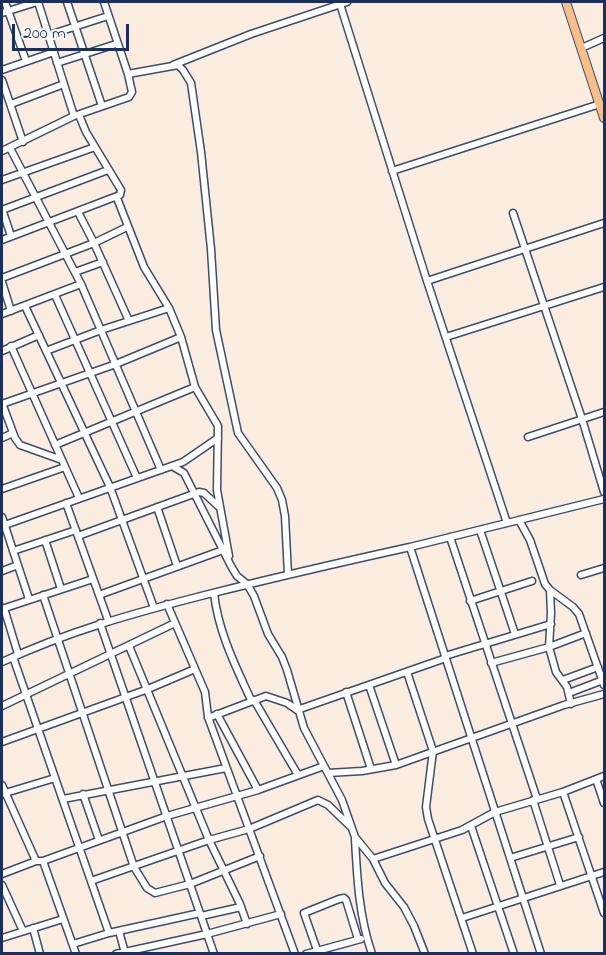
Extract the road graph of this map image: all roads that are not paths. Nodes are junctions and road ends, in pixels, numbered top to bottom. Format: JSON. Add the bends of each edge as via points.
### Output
{"nodes":[{"id":1,"x":5,"y":2,"type":"edge"},
{"id":2,"x":37,"y":2,"type":"edge"},
{"id":3,"x":67,"y":2,"type":"edge"},
{"id":4,"x":104,"y":2,"type":"edge"},
{"id":5,"x":347,"y":2,"type":"edge"},
{"id":6,"x":566,"y":2,"type":"edge"},
{"id":7,"x":571,"y":2,"type":"edge"},
{"id":8,"x":340,"y":4,"type":"junction"},
{"id":9,"x":5,"y":12,"type":"edge"},
{"id":10,"x":108,"y":16,"type":"junction"},
{"id":11,"x":75,"y":27,"type":"junction"},
{"id":12,"x":49,"y":35,"type":"junction"},
{"id":13,"x":604,"y":38,"type":"edge"},
{"id":14,"x":116,"y":44,"type":"junction"},
{"id":15,"x":586,"y":46,"type":"junction"},
{"id":16,"x":54,"y":52,"type":"junction"},
{"id":17,"x":85,"y":54,"type":"junction"},
{"id":18,"x":26,"y":62,"type":"junction"},
{"id":19,"x":57,"y":63,"type":"junction"},
{"id":20,"x":173,"y":65,"type":"junction"},
{"id":21,"x":2,"y":70,"type":"edge"},
{"id":22,"x":128,"y":74,"type":"junction"},
{"id":23,"x":2,"y":81,"type":"edge"},
{"id":24,"x":64,"y":84,"type":"junction"},
{"id":25,"x":602,"y":103,"type":"edge"},
{"id":26,"x":11,"y":104,"type":"junction"},
{"id":27,"x":102,"y":106,"type":"junction"},
{"id":28,"x":76,"y":116,"type":"junction"},
{"id":29,"x":604,"y":118,"type":"edge"},
{"id":30,"x":23,"y":142,"type":"junction"},
{"id":31,"x":95,"y":147,"type":"junction"},
{"id":32,"x":10,"y":148,"type":"junction"},
{"id":33,"x":2,"y":151,"type":"edge"},
{"id":34,"x":108,"y":170,"type":"junction"},
{"id":35,"x":392,"y":171,"type":"junction"},
{"id":36,"x":22,"y":172,"type":"junction"},
{"id":37,"x":2,"y":180,"type":"edge"},
{"id":38,"x":35,"y":198,"type":"junction"},
{"id":39,"x":117,"y":198,"type":"junction"},
{"id":40,"x":2,"y":209,"type":"edge"},
{"id":41,"x":78,"y":212,"type":"junction"},
{"id":42,"x":513,"y":213,"type":"dead end"},
{"id":43,"x":48,"y":223,"type":"junction"},
{"id":44,"x":604,"y":223,"type":"edge"},
{"id":45,"x":127,"y":227,"type":"junction"},
{"id":46,"x":11,"y":236,"type":"junction"},
{"id":47,"x":2,"y":240,"type":"edge"},
{"id":48,"x":94,"y":243,"type":"junction"},
{"id":49,"x":524,"y":249,"type":"junction"},
{"id":50,"x":66,"y":253,"type":"junction"},
{"id":51,"x":103,"y":262,"type":"junction"},
{"id":52,"x":75,"y":272,"type":"junction"},
{"id":53,"x":2,"y":280,"type":"edge"},
{"id":54,"x":427,"y":281,"type":"junction"},
{"id":55,"x":81,"y":284,"type":"junction"},
{"id":56,"x":604,"y":287,"type":"edge"},
{"id":57,"x":55,"y":295,"type":"junction"},
{"id":58,"x":544,"y":305,"type":"junction"},
{"id":59,"x":25,"y":306,"type":"junction"},
{"id":60,"x":169,"y":308,"type":"junction"},
{"id":61,"x":11,"y":311,"type":"junction"},
{"id":62,"x":2,"y":314,"type":"edge"},
{"id":63,"x":129,"y":321,"type":"junction"},
{"id":64,"x":101,"y":330,"type":"junction"},
{"id":65,"x":39,"y":335,"type":"junction"},
{"id":66,"x":181,"y":337,"type":"junction"},
{"id":67,"x":446,"y":338,"type":"junction"},
{"id":68,"x":74,"y":340,"type":"junction"},
{"id":69,"x":11,"y":346,"type":"junction"},
{"id":70,"x":2,"y":351,"type":"edge"},
{"id":71,"x":46,"y":351,"type":"junction"},
{"id":72,"x":116,"y":364,"type":"junction"},
{"id":73,"x":89,"y":374,"type":"junction"},
{"id":74,"x":61,"y":383,"type":"junction"},
{"id":75,"x":195,"y":387,"type":"junction"},
{"id":76,"x":32,"y":394,"type":"junction"},
{"id":77,"x":2,"y":404,"type":"edge"},
{"id":78,"x":136,"y":412,"type":"junction"},
{"id":79,"x":604,"y":412,"type":"edge"},
{"id":80,"x":582,"y":420,"type":"junction"},
{"id":81,"x":111,"y":422,"type":"junction"},
{"id":82,"x":84,"y":433,"type":"junction"},
{"id":83,"x":13,"y":434,"type":"junction"},
{"id":84,"x":528,"y":437,"type":"dead end"},
{"id":85,"x":2,"y":438,"type":"edge"},
{"id":86,"x":218,"y":438,"type":"junction"},
{"id":87,"x":55,"y":445,"type":"junction"},
{"id":88,"x":62,"y":460,"type":"junction"},
{"id":89,"x":172,"y":466,"type":"junction"},
{"id":90,"x":65,"y":467,"type":"junction"},
{"id":91,"x":161,"y":470,"type":"junction"},
{"id":92,"x":137,"y":478,"type":"junction"},
{"id":93,"x":110,"y":488,"type":"junction"},
{"id":94,"x":2,"y":489,"type":"edge"},
{"id":95,"x":604,"y":492,"type":"edge"},
{"id":96,"x":195,"y":493,"type":"junction"},
{"id":97,"x":79,"y":498,"type":"junction"},
{"id":98,"x":604,"y":499,"type":"edge"},
{"id":99,"x":66,"y":502,"type":"junction"},
{"id":100,"x":219,"y":506,"type":"junction"},
{"id":101,"x":157,"y":507,"type":"junction"},
{"id":102,"x":2,"y":517,"type":"edge"},
{"id":103,"x":122,"y":520,"type":"junction"},
{"id":104,"x":519,"y":520,"type":"junction"},
{"id":105,"x":507,"y":523,"type":"junction"},
{"id":106,"x":3,"y":525,"type":"edge"},
{"id":107,"x":480,"y":530,"type":"junction"},
{"id":108,"x":77,"y":533,"type":"junction"},
{"id":109,"x":450,"y":537,"type":"junction"},
{"id":110,"x":45,"y":540,"type":"junction"},
{"id":111,"x":2,"y":548,"type":"edge"},
{"id":112,"x":12,"y":548,"type":"junction"},
{"id":113,"x":410,"y":548,"type":"junction"},
{"id":114,"x":223,"y":550,"type":"junction"},
{"id":115,"x":18,"y":565,"type":"junction"},
{"id":116,"x":177,"y":566,"type":"junction"},
{"id":117,"x":231,"y":566,"type":"junction"},
{"id":118,"x":604,"y":568,"type":"edge"},
{"id":119,"x":2,"y":571,"type":"edge"},
{"id":120,"x":288,"y":574,"type":"junction"},
{"id":121,"x":581,"y":575,"type":"dead end"},
{"id":122,"x":143,"y":578,"type":"junction"},
{"id":123,"x":93,"y":579,"type":"junction"},
{"id":124,"x":532,"y":581,"type":"dead end"},
{"id":125,"x":247,"y":584,"type":"junction"},
{"id":126,"x":61,"y":589,"type":"junction"},
{"id":127,"x":549,"y":590,"type":"junction"},
{"id":128,"x":501,"y":591,"type":"junction"},
{"id":129,"x":214,"y":592,"type":"junction"},
{"id":130,"x":43,"y":595,"type":"junction"},
{"id":131,"x":99,"y":595,"type":"junction"},
{"id":132,"x":29,"y":599,"type":"junction"},
{"id":133,"x":470,"y":601,"type":"junction"},
{"id":134,"x":167,"y":604,"type":"junction"},
{"id":135,"x":3,"y":608,"type":"edge"},
{"id":136,"x":154,"y":608,"type":"junction"},
{"id":137,"x":108,"y":620,"type":"junction"},
{"id":138,"x":100,"y":623,"type":"junction"},
{"id":139,"x":175,"y":623,"type":"junction"},
{"id":140,"x":551,"y":624,"type":"junction"},
{"id":141,"x":586,"y":633,"type":"junction"},
{"id":142,"x":515,"y":634,"type":"junction"},
{"id":143,"x":57,"y":638,"type":"junction"},
{"id":144,"x":484,"y":644,"type":"junction"},
{"id":145,"x":129,"y":646,"type":"junction"},
{"id":146,"x":549,"y":647,"type":"junction"},
{"id":147,"x":111,"y":653,"type":"junction"},
{"id":148,"x":15,"y":656,"type":"junction"},
{"id":149,"x":445,"y":657,"type":"junction"},
{"id":150,"x":2,"y":662,"type":"edge"},
{"id":151,"x":491,"y":663,"type":"junction"},
{"id":152,"x":598,"y":667,"type":"junction"},
{"id":153,"x":195,"y":669,"type":"junction"},
{"id":154,"x":407,"y":672,"type":"junction"},
{"id":155,"x":69,"y":673,"type":"junction"},
{"id":156,"x":562,"y":680,"type":"junction"},
{"id":157,"x":604,"y":683,"type":"edge"},
{"id":158,"x":369,"y":685,"type":"junction"},
{"id":159,"x":148,"y":689,"type":"junction"},
{"id":160,"x":346,"y":692,"type":"junction"},
{"id":161,"x":569,"y":693,"type":"junction"},
{"id":162,"x":604,"y":694,"type":"edge"},
{"id":163,"x":126,"y":695,"type":"junction"},
{"id":164,"x":26,"y":696,"type":"junction"},
{"id":165,"x":252,"y":700,"type":"junction"},
{"id":166,"x":571,"y":704,"type":"junction"},
{"id":167,"x":2,"y":706,"type":"edge"},
{"id":168,"x":297,"y":710,"type":"junction"},
{"id":169,"x":82,"y":712,"type":"junction"},
{"id":170,"x":218,"y":714,"type":"junction"},
{"id":171,"x":208,"y":718,"type":"junction"},
{"id":172,"x":512,"y":724,"type":"junction"},
{"id":173,"x":38,"y":729,"type":"junction"},
{"id":174,"x":471,"y":738,"type":"junction"},
{"id":175,"x":2,"y":742,"type":"edge"},
{"id":176,"x":433,"y":751,"type":"junction"},
{"id":177,"x":396,"y":765,"type":"junction"},
{"id":178,"x":324,"y":766,"type":"junction"},
{"id":179,"x":226,"y":768,"type":"junction"},
{"id":180,"x":371,"y":770,"type":"junction"},
{"id":181,"x":328,"y":773,"type":"junction"},
{"id":182,"x":298,"y":775,"type":"junction"},
{"id":183,"x":182,"y":776,"type":"junction"},
{"id":184,"x":604,"y":776,"type":"edge"},
{"id":185,"x":55,"y":778,"type":"junction"},
{"id":186,"x":596,"y":779,"type":"junction"},
{"id":187,"x":156,"y":781,"type":"junction"},
{"id":188,"x":2,"y":785,"type":"edge"},
{"id":189,"x":108,"y":789,"type":"junction"},
{"id":190,"x":258,"y":790,"type":"junction"},
{"id":191,"x":563,"y":792,"type":"junction"},
{"id":192,"x":3,"y":794,"type":"edge"},
{"id":193,"x":83,"y":794,"type":"junction"},
{"id":194,"x":237,"y":796,"type":"junction"},
{"id":195,"x":63,"y":799,"type":"junction"},
{"id":196,"x":535,"y":800,"type":"junction"},
{"id":197,"x":604,"y":803,"type":"edge"},
{"id":198,"x":196,"y":808,"type":"junction"},
{"id":199,"x":495,"y":812,"type":"junction"},
{"id":200,"x":167,"y":816,"type":"junction"},
{"id":201,"x":350,"y":826,"type":"junction"},
{"id":202,"x":471,"y":826,"type":"junction"},
{"id":203,"x":249,"y":829,"type":"junction"},
{"id":204,"x":122,"y":832,"type":"junction"},
{"id":205,"x":355,"y":837,"type":"junction"},
{"id":206,"x":579,"y":837,"type":"junction"},
{"id":207,"x":435,"y":839,"type":"junction"},
{"id":208,"x":99,"y":840,"type":"junction"},
{"id":209,"x":210,"y":840,"type":"junction"},
{"id":210,"x":548,"y":846,"type":"junction"},
{"id":211,"x":79,"y":847,"type":"junction"},
{"id":212,"x":180,"y":851,"type":"junction"},
{"id":213,"x":260,"y":856,"type":"junction"},
{"id":214,"x":510,"y":858,"type":"junction"},
{"id":215,"x":373,"y":859,"type":"junction"},
{"id":216,"x":40,"y":861,"type":"junction"},
{"id":217,"x":134,"y":867,"type":"junction"},
{"id":218,"x":224,"y":872,"type":"junction"},
{"id":219,"x":604,"y":872,"type":"edge"},
{"id":220,"x":2,"y":874,"type":"edge"},
{"id":221,"x":592,"y":877,"type":"junction"},
{"id":222,"x":91,"y":881,"type":"junction"},
{"id":223,"x":190,"y":884,"type":"junction"},
{"id":224,"x":2,"y":885,"type":"edge"},
{"id":225,"x":560,"y":885,"type":"junction"},
{"id":226,"x":523,"y":897,"type":"junction"},
{"id":227,"x":498,"y":906,"type":"junction"},
{"id":228,"x":241,"y":907,"type":"junction"},
{"id":229,"x":604,"y":913,"type":"edge"},
{"id":230,"x":201,"y":914,"type":"junction"},
{"id":231,"x":281,"y":914,"type":"junction"},
{"id":232,"x":462,"y":918,"type":"junction"},
{"id":233,"x":63,"y":919,"type":"junction"},
{"id":234,"x":247,"y":924,"type":"junction"},
{"id":235,"x":33,"y":928,"type":"junction"},
{"id":236,"x":23,"y":931,"type":"junction"},
{"id":237,"x":119,"y":931,"type":"junction"},
{"id":238,"x":109,"y":933,"type":"junction"},
{"id":239,"x":207,"y":934,"type":"junction"},
{"id":240,"x":366,"y":937,"type":"junction"},
{"id":241,"x":2,"y":938,"type":"edge"},
{"id":242,"x":358,"y":939,"type":"junction"},
{"id":243,"x":73,"y":944,"type":"junction"},
{"id":244,"x":317,"y":950,"type":"junction"},
{"id":245,"x":125,"y":952,"type":"edge"},
{"id":246,"x":40,"y":954,"type":"edge"},
{"id":247,"x":76,"y":954,"type":"edge"},
{"id":248,"x":116,"y":954,"type":"edge"},
{"id":249,"x":214,"y":954,"type":"edge"},
{"id":250,"x":295,"y":954,"type":"edge"},
{"id":251,"x":306,"y":954,"type":"edge"},
{"id":252,"x":372,"y":954,"type":"edge"},
{"id":253,"x":425,"y":954,"type":"edge"},
{"id":254,"x":473,"y":954,"type":"edge"},
{"id":255,"x":513,"y":954,"type":"edge"},
{"id":256,"x":541,"y":954,"type":"edge"}],
"edges":[{"from":1,"to":9,"type":"street"},
{"from":2,"to":9,"type":"street"},
{"from":2,"to":12,"type":"street"},
{"from":3,"to":11,"type":"street"},
{"from":4,"to":10,"type":"street"},
{"from":5,"to":8,"type":"street"},
{"from":6,"to":25,"type":"main road"},
{"from":7,"to":15,"type":"main road"},
{"from":8,"to":20,"type":"street"},
{"from":8,"to":35,"type":"street"},
{"from":9,"to":18,"type":"street"},
{"from":10,"to":11,"type":"street"},
{"from":10,"to":14,"type":"street"},
{"from":11,"to":12,"type":"street"},
{"from":11,"to":17,"type":"street"},
{"from":12,"to":16,"type":"street"},
{"from":13,"to":15,"type":"street"},
{"from":14,"to":17,"type":"street"},
{"from":14,"to":22,"type":"street"},
{"from":15,"to":25,"type":"main road"},
{"from":16,"to":18,"type":"street"},
{"from":16,"to":19,"type":"street"},
{"from":17,"to":19,"type":"street"},
{"from":17,"to":27,"type":"street"},
{"from":18,"to":21,"type":"street"},
{"from":19,"to":24,"type":"street"},
{"from":20,"to":22,"type":"street"},
{"from":20,"to":120,"type":"street","via":[[183,70],[191,83],[210,238],[214,317],[238,433],[282,500]]},
{"from":22,"to":27,"type":"street","via":[[132,94]]},
{"from":23,"to":26,"type":"street"},
{"from":24,"to":26,"type":"street"},
{"from":24,"to":28,"type":"street"},
{"from":25,"to":29,"type":"main road"},
{"from":25,"to":35,"type":"street"},
{"from":26,"to":30,"type":"street"},
{"from":27,"to":28,"type":"street"},
{"from":28,"to":30,"type":"street"},
{"from":28,"to":31,"type":"street"},
{"from":30,"to":32,"type":"street"},
{"from":31,"to":34,"type":"street"},
{"from":31,"to":36,"type":"street"},
{"from":32,"to":33,"type":"street"},
{"from":32,"to":36,"type":"street"},
{"from":34,"to":38,"type":"street"},
{"from":34,"to":39,"type":"street","via":[[121,190]]},
{"from":35,"to":54,"type":"street"},
{"from":36,"to":37,"type":"street"},
{"from":36,"to":38,"type":"street"},
{"from":38,"to":40,"type":"street"},
{"from":38,"to":43,"type":"street"},
{"from":39,"to":41,"type":"street"},
{"from":39,"to":45,"type":"street"},
{"from":40,"to":46,"type":"street"},
{"from":41,"to":43,"type":"street"},
{"from":41,"to":48,"type":"street"},
{"from":42,"to":49,"type":"street"},
{"from":43,"to":46,"type":"street"},
{"from":43,"to":50,"type":"street"},
{"from":44,"to":49,"type":"street"},
{"from":45,"to":48,"type":"street"},
{"from":45,"to":60,"type":"street","via":[[144,267]]},
{"from":46,"to":47,"type":"street"},
{"from":48,"to":50,"type":"street"},
{"from":48,"to":51,"type":"street"},
{"from":49,"to":54,"type":"street"},
{"from":49,"to":58,"type":"street"},
{"from":50,"to":52,"type":"street"},
{"from":50,"to":53,"type":"street"},
{"from":51,"to":52,"type":"street"},
{"from":51,"to":63,"type":"street"},
{"from":52,"to":55,"type":"street"},
{"from":53,"to":61,"type":"street"},
{"from":54,"to":67,"type":"street"},
{"from":55,"to":57,"type":"street"},
{"from":55,"to":64,"type":"street"},
{"from":56,"to":58,"type":"street"},
{"from":57,"to":59,"type":"street"},
{"from":57,"to":68,"type":"street"},
{"from":58,"to":67,"type":"street"},
{"from":58,"to":80,"type":"street"},
{"from":59,"to":61,"type":"street"},
{"from":59,"to":65,"type":"street"},
{"from":60,"to":63,"type":"street"},
{"from":60,"to":66,"type":"street"},
{"from":61,"to":62,"type":"street"},
{"from":63,"to":64,"type":"street"},
{"from":64,"to":68,"type":"street"},
{"from":64,"to":72,"type":"street"},
{"from":65,"to":69,"type":"street"},
{"from":65,"to":71,"type":"street"},
{"from":66,"to":72,"type":"street"},
{"from":66,"to":75,"type":"street"},
{"from":67,"to":105,"type":"street"},
{"from":68,"to":71,"type":"street"},
{"from":68,"to":73,"type":"street"},
{"from":69,"to":70,"type":"street"},
{"from":69,"to":76,"type":"street"},
{"from":71,"to":74,"type":"street"},
{"from":72,"to":73,"type":"street"},
{"from":72,"to":78,"type":"street"},
{"from":73,"to":74,"type":"street"},
{"from":73,"to":81,"type":"street"},
{"from":74,"to":76,"type":"street"},
{"from":74,"to":82,"type":"street"},
{"from":75,"to":78,"type":"street"},
{"from":75,"to":86,"type":"street","via":[[216,421]]},
{"from":76,"to":77,"type":"street"},
{"from":76,"to":87,"type":"street"},
{"from":77,"to":83,"type":"street"},
{"from":78,"to":81,"type":"street"},
{"from":78,"to":91,"type":"street"},
{"from":79,"to":80,"type":"street"},
{"from":80,"to":84,"type":"street"},
{"from":80,"to":95,"type":"street"},
{"from":81,"to":82,"type":"street"},
{"from":81,"to":92,"type":"street"},
{"from":82,"to":87,"type":"street"},
{"from":82,"to":93,"type":"street"},
{"from":83,"to":85,"type":"street"},
{"from":83,"to":88,"type":"street","via":[[24,447]]},
{"from":86,"to":89,"type":"street","via":[[190,459]]},
{"from":86,"to":100,"type":"street"},
{"from":87,"to":88,"type":"street"},
{"from":88,"to":90,"type":"street"},
{"from":89,"to":91,"type":"street"},
{"from":89,"to":96,"type":"street","via":[[184,473]]},
{"from":90,"to":94,"type":"street"},
{"from":90,"to":97,"type":"street"},
{"from":91,"to":92,"type":"street"},
{"from":92,"to":93,"type":"street"},
{"from":93,"to":97,"type":"street"},
{"from":93,"to":103,"type":"street"},
{"from":96,"to":100,"type":"street","via":[[204,493]]},
{"from":96,"to":101,"type":"street"},
{"from":96,"to":114,"type":"street"},
{"from":97,"to":99,"type":"street"},
{"from":98,"to":104,"type":"street"},
{"from":99,"to":106,"type":"street"},
{"from":99,"to":108,"type":"street"},
{"from":100,"to":117,"type":"street"},
{"from":101,"to":103,"type":"street"},
{"from":101,"to":116,"type":"street"},
{"from":102,"to":106,"type":"street"},
{"from":103,"to":108,"type":"street"},
{"from":103,"to":122,"type":"street"},
{"from":104,"to":105,"type":"street"},
{"from":104,"to":127,"type":"street"},
{"from":105,"to":107,"type":"street"},
{"from":106,"to":112,"type":"street"},
{"from":107,"to":109,"type":"street"},
{"from":107,"to":128,"type":"street"},
{"from":108,"to":110,"type":"street"},
{"from":108,"to":123,"type":"street"},
{"from":109,"to":113,"type":"street"},
{"from":109,"to":133,"type":"street"},
{"from":110,"to":112,"type":"street"},
{"from":110,"to":126,"type":"street"},
{"from":111,"to":112,"type":"street"},
{"from":112,"to":115,"type":"street"},
{"from":113,"to":120,"type":"street"},
{"from":113,"to":149,"type":"street"},
{"from":114,"to":116,"type":"street"},
{"from":114,"to":117,"type":"street"},
{"from":115,"to":119,"type":"street"},
{"from":115,"to":132,"type":"street"},
{"from":116,"to":122,"type":"street"},
{"from":117,"to":125,"type":"street"},
{"from":118,"to":121,"type":"street"},
{"from":120,"to":125,"type":"street"},
{"from":122,"to":131,"type":"street"},
{"from":122,"to":136,"type":"street"},
{"from":123,"to":126,"type":"street"},
{"from":123,"to":131,"type":"street"},
{"from":124,"to":128,"type":"street"},
{"from":125,"to":129,"type":"street"},
{"from":125,"to":168,"type":"street","via":[[282,657]]},
{"from":126,"to":130,"type":"street"},
{"from":127,"to":140,"type":"street"},
{"from":127,"to":141,"type":"street","via":[[573,607]]},
{"from":128,"to":133,"type":"street"},
{"from":128,"to":142,"type":"street"},
{"from":129,"to":134,"type":"street"},
{"from":129,"to":165,"type":"street","via":[[223,636]]},
{"from":130,"to":132,"type":"street"},
{"from":130,"to":143,"type":"street"},
{"from":131,"to":137,"type":"street"},
{"from":132,"to":135,"type":"street"},
{"from":133,"to":144,"type":"street"},
{"from":134,"to":136,"type":"street"},
{"from":134,"to":139,"type":"street"},
{"from":135,"to":148,"type":"street"},
{"from":136,"to":137,"type":"street"},
{"from":137,"to":138,"type":"street"},
{"from":138,"to":143,"type":"street"},
{"from":138,"to":147,"type":"street"},
{"from":139,"to":145,"type":"street"},
{"from":139,"to":153,"type":"street"},
{"from":140,"to":142,"type":"street"},
{"from":140,"to":146,"type":"street"},
{"from":141,"to":146,"type":"street"},
{"from":141,"to":152,"type":"street"},
{"from":142,"to":144,"type":"street"},
{"from":143,"to":148,"type":"street"},
{"from":143,"to":155,"type":"street"},
{"from":144,"to":149,"type":"street"},
{"from":144,"to":151,"type":"street"},
{"from":145,"to":147,"type":"street"},
{"from":145,"to":159,"type":"street"},
{"from":146,"to":151,"type":"street"},
{"from":146,"to":156,"type":"street"},
{"from":147,"to":155,"type":"street"},
{"from":147,"to":163,"type":"street"},
{"from":148,"to":150,"type":"street"},
{"from":148,"to":164,"type":"street"},
{"from":149,"to":154,"type":"street"},
{"from":149,"to":174,"type":"street"},
{"from":151,"to":172,"type":"street"},
{"from":152,"to":156,"type":"street"},
{"from":152,"to":157,"type":"street"},
{"from":153,"to":159,"type":"street"},
{"from":153,"to":171,"type":"street"},
{"from":154,"to":158,"type":"street"},
{"from":154,"to":176,"type":"street"},
{"from":155,"to":164,"type":"street"},
{"from":155,"to":169,"type":"street"},
{"from":156,"to":161,"type":"street"},
{"from":157,"to":161,"type":"street"},
{"from":158,"to":160,"type":"street"},
{"from":158,"to":177,"type":"street"},
{"from":159,"to":163,"type":"street"},
{"from":159,"to":183,"type":"street"},
{"from":160,"to":168,"type":"street"},
{"from":160,"to":180,"type":"street"},
{"from":161,"to":166,"type":"street"},
{"from":162,"to":166,"type":"street"},
{"from":163,"to":169,"type":"street"},
{"from":163,"to":187,"type":"street"},
{"from":164,"to":167,"type":"street"},
{"from":164,"to":173,"type":"street"},
{"from":165,"to":168,"type":"street","via":[[268,696]]},
{"from":165,"to":170,"type":"street"},
{"from":165,"to":182,"type":"street"},
{"from":166,"to":172,"type":"street"},
{"from":168,"to":178,"type":"street"},
{"from":169,"to":173,"type":"street"},
{"from":169,"to":189,"type":"street"},
{"from":170,"to":171,"type":"street"},
{"from":170,"to":190,"type":"street"},
{"from":171,"to":179,"type":"street"},
{"from":172,"to":174,"type":"street"},
{"from":172,"to":196,"type":"street"},
{"from":173,"to":175,"type":"street"},
{"from":173,"to":185,"type":"street"},
{"from":174,"to":176,"type":"street"},
{"from":174,"to":199,"type":"street"},
{"from":176,"to":177,"type":"street"},
{"from":176,"to":207,"type":"street","via":[[426,807]]},
{"from":177,"to":180,"type":"street"},
{"from":178,"to":181,"type":"street"},
{"from":178,"to":182,"type":"street"},
{"from":179,"to":183,"type":"street"},
{"from":179,"to":194,"type":"street"},
{"from":180,"to":181,"type":"street"},
{"from":181,"to":201,"type":"street"},
{"from":182,"to":190,"type":"street"},
{"from":183,"to":187,"type":"street"},
{"from":183,"to":198,"type":"street"},
{"from":184,"to":186,"type":"street"},
{"from":185,"to":192,"type":"street"},
{"from":185,"to":195,"type":"street"},
{"from":186,"to":191,"type":"street"},
{"from":186,"to":197,"type":"street"},
{"from":187,"to":189,"type":"street"},
{"from":187,"to":200,"type":"street"},
{"from":188,"to":192,"type":"street"},
{"from":189,"to":193,"type":"street"},
{"from":189,"to":204,"type":"street"},
{"from":190,"to":194,"type":"street"},
{"from":191,"to":196,"type":"street"},
{"from":191,"to":206,"type":"street"},
{"from":192,"to":216,"type":"street"},
{"from":193,"to":195,"type":"street"},
{"from":193,"to":208,"type":"street"},
{"from":194,"to":198,"type":"street"},
{"from":194,"to":203,"type":"street"},
{"from":195,"to":211,"type":"street"},
{"from":196,"to":199,"type":"street"},
{"from":196,"to":210,"type":"street"},
{"from":198,"to":200,"type":"street"},
{"from":198,"to":209,"type":"street"},
{"from":199,"to":202,"type":"street"},
{"from":199,"to":214,"type":"street"},
{"from":200,"to":204,"type":"street"},
{"from":200,"to":212,"type":"street"},
{"from":201,"to":203,"type":"street","via":[[318,800]]},
{"from":201,"to":205,"type":"street"},
{"from":202,"to":207,"type":"street"},
{"from":202,"to":227,"type":"street"},
{"from":203,"to":209,"type":"street"},
{"from":203,"to":213,"type":"street"},
{"from":204,"to":208,"type":"street"},
{"from":204,"to":217,"type":"street"},
{"from":205,"to":215,"type":"street"},
{"from":205,"to":240,"type":"street"},
{"from":206,"to":210,"type":"street"},
{"from":206,"to":221,"type":"street"},
{"from":207,"to":215,"type":"street"},
{"from":207,"to":232,"type":"street"},
{"from":208,"to":211,"type":"street"},
{"from":209,"to":212,"type":"street"},
{"from":209,"to":218,"type":"street"},
{"from":210,"to":214,"type":"street"},
{"from":210,"to":225,"type":"street"},
{"from":211,"to":216,"type":"street"},
{"from":211,"to":222,"type":"street"},
{"from":212,"to":217,"type":"street"},
{"from":212,"to":223,"type":"street"},
{"from":213,"to":218,"type":"street"},
{"from":213,"to":231,"type":"street"},
{"from":214,"to":226,"type":"street"},
{"from":215,"to":253,"type":"street","via":[[385,884],[404,907]]},
{"from":216,"to":220,"type":"street"},
{"from":216,"to":233,"type":"street"},
{"from":217,"to":222,"type":"street"},
{"from":217,"to":223,"type":"street","via":[[147,888],[156,893]]},
{"from":218,"to":223,"type":"street"},
{"from":218,"to":228,"type":"street"},
{"from":219,"to":221,"type":"street"},
{"from":221,"to":225,"type":"street"},
{"from":221,"to":229,"type":"street"},
{"from":222,"to":238,"type":"street"},
{"from":223,"to":230,"type":"street"},
{"from":224,"to":236,"type":"street"},
{"from":225,"to":226,"type":"street"},
{"from":226,"to":227,"type":"street"},
{"from":226,"to":256,"type":"street"},
{"from":227,"to":232,"type":"street"},
{"from":227,"to":255,"type":"street"},
{"from":228,"to":230,"type":"street"},
{"from":228,"to":234,"type":"street"},
{"from":230,"to":237,"type":"street"},
{"from":230,"to":239,"type":"street"},
{"from":231,"to":234,"type":"street"},
{"from":231,"to":250,"type":"street"},
{"from":232,"to":254,"type":"street"},
{"from":233,"to":235,"type":"street"},
{"from":233,"to":243,"type":"street"},
{"from":234,"to":239,"type":"street"},
{"from":235,"to":236,"type":"street"},
{"from":235,"to":246,"type":"street"},
{"from":236,"to":241,"type":"street"},
{"from":237,"to":238,"type":"street"},
{"from":237,"to":245,"type":"street"},
{"from":238,"to":243,"type":"street"},
{"from":239,"to":245,"type":"street"},
{"from":239,"to":249,"type":"street"},
{"from":240,"to":242,"type":"street"},
{"from":240,"to":252,"type":"street"},
{"from":242,"to":244,"type":"street"},
{"from":242,"to":244,"type":"street","via":[[346,900],[339,899],[304,913]]},
{"from":243,"to":247,"type":"street"},
{"from":244,"to":251,"type":"street"},
{"from":245,"to":248,"type":"street"}]}
